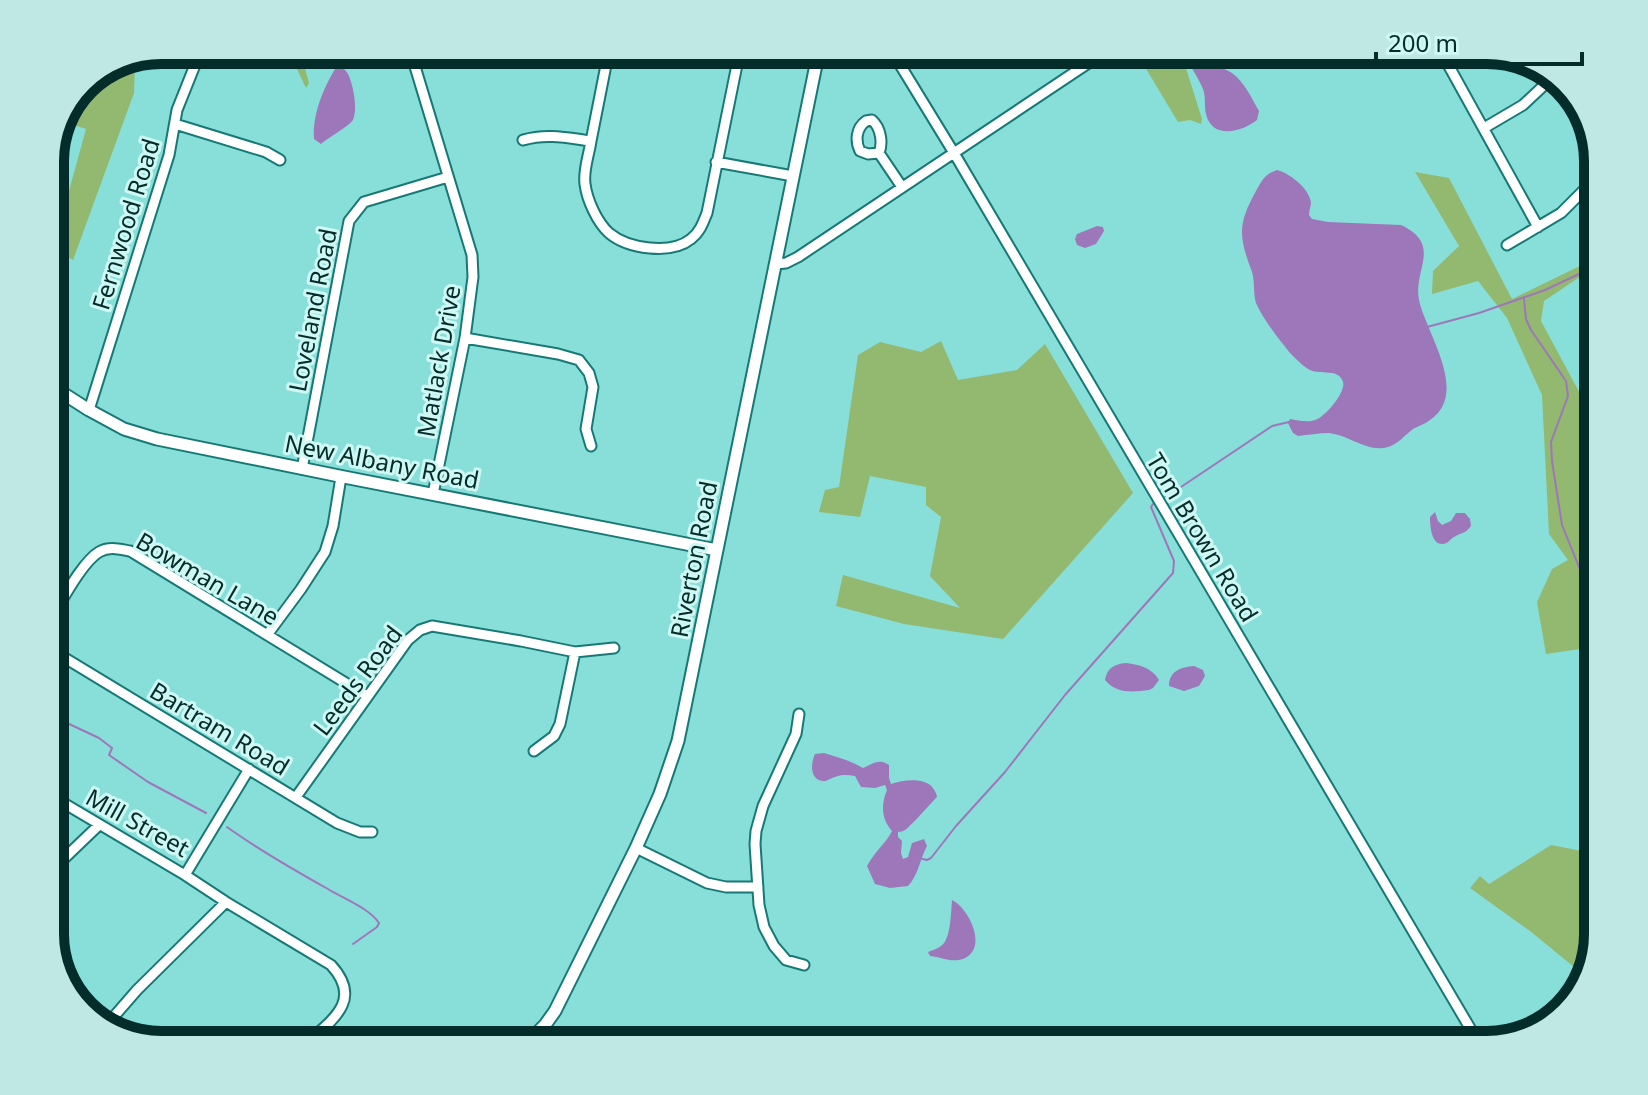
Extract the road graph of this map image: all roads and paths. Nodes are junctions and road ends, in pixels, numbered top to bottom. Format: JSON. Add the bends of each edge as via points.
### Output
{"nodes":[{"id":1,"x":195,"y":64,"type":"edge"},
{"id":2,"x":414,"y":64,"type":"edge"},
{"id":3,"x":606,"y":64,"type":"edge"},
{"id":4,"x":737,"y":64,"type":"edge"},
{"id":5,"x":816,"y":64,"type":"edge"},
{"id":6,"x":900,"y":64,"type":"edge"},
{"id":7,"x":1087,"y":64,"type":"edge"},
{"id":8,"x":1448,"y":64,"type":"edge"},
{"id":9,"x":1546,"y":84,"type":"edge"},
{"id":10,"x":175,"y":124,"type":"junction"},
{"id":11,"x":1484,"y":128,"type":"junction"},
{"id":12,"x":523,"y":140,"type":"dead end"},
{"id":13,"x":591,"y":141,"type":"junction"},
{"id":14,"x":879,"y":153,"type":"dead end"},
{"id":15,"x":954,"y":153,"type":"junction"},
{"id":16,"x":280,"y":160,"type":"dead end"},
{"id":17,"x":716,"y":162,"type":"junction"},
{"id":18,"x":793,"y":176,"type":"junction"},
{"id":19,"x":448,"y":177,"type":"junction"},
{"id":20,"x":902,"y":187,"type":"junction"},
{"id":21,"x":1584,"y":190,"type":"edge"},
{"id":22,"x":1538,"y":227,"type":"junction"},
{"id":23,"x":1507,"y":245,"type":"dead end"},
{"id":24,"x":775,"y":264,"type":"junction"},
{"id":25,"x":465,"y":338,"type":"junction"},
{"id":26,"x":64,"y":394,"type":"edge"},
{"id":27,"x":89,"y":410,"type":"junction"},
{"id":28,"x":591,"y":446,"type":"dead end"},
{"id":29,"x":302,"y":469,"type":"junction"},
{"id":30,"x":341,"y":477,"type":"junction"},
{"id":31,"x":433,"y":494,"type":"junction"},
{"id":32,"x":717,"y":550,"type":"junction"},
{"id":33,"x":64,"y":598,"type":"edge"},
{"id":34,"x":267,"y":635,"type":"junction"},
{"id":35,"x":614,"y":648,"type":"dead end"},
{"id":36,"x":575,"y":652,"type":"junction"},
{"id":37,"x":64,"y":657,"type":"edge"},
{"id":38,"x":367,"y":696,"type":"junction"},
{"id":39,"x":799,"y":714,"type":"dead end"},
{"id":40,"x":534,"y":751,"type":"dead end"},
{"id":41,"x":249,"y":769,"type":"junction"},
{"id":42,"x":296,"y":797,"type":"junction"},
{"id":43,"x":64,"y":804,"type":"edge"},
{"id":44,"x":99,"y":825,"type":"junction"},
{"id":45,"x":372,"y":832,"type":"dead end"},
{"id":46,"x":636,"y":848,"type":"junction"},
{"id":47,"x":64,"y":859,"type":"edge"},
{"id":48,"x":185,"y":875,"type":"junction"},
{"id":49,"x":758,"y":887,"type":"junction"},
{"id":50,"x":226,"y":902,"type":"junction"},
{"id":51,"x":804,"y":965,"type":"dead end"},
{"id":52,"x":112,"y":1018,"type":"edge"},
{"id":53,"x":320,"y":1031,"type":"edge"},
{"id":54,"x":539,"y":1031,"type":"edge"},
{"id":55,"x":1472,"y":1031,"type":"edge"}],
"edges":[{"from":1,"to":10,"type":"street","name":"Fernwood Road"},
{"from":2,"to":19,"type":"street","name":"Matlack Drive"},
{"from":3,"to":13,"type":"street"},
{"from":4,"to":17,"type":"street"},
{"from":5,"to":18,"type":"main road","name":"Riverton Road"},
{"from":6,"to":15,"type":"street","name":"Tom Brown Road"},
{"from":7,"to":15,"type":"street"},
{"from":8,"to":11,"type":"street"},
{"from":9,"to":11,"type":"street","via":[[1523,105]]},
{"from":10,"to":16,"type":"street"},
{"from":10,"to":27,"type":"street","name":"Fernwood Road"},
{"from":11,"to":22,"type":"street"},
{"from":12,"to":13,"type":"street","via":[[552,135]]},
{"from":13,"to":17,"type":"street","via":[[585,175],[600,223],[621,240],[658,248],[692,238],[702,227]]},
{"from":14,"to":20,"type":"street"},
{"from":15,"to":20,"type":"street"},
{"from":15,"to":55,"type":"street","name":"Tom Brown Road"},
{"from":17,"to":18,"type":"street"},
{"from":18,"to":24,"type":"main road","name":"Riverton Road"},
{"from":19,"to":25,"type":"street","name":"Matlack Drive","via":[[472,255]]},
{"from":19,"to":29,"type":"street","name":"Loveland Road","via":[[364,202],[349,221]]},
{"from":20,"to":24,"type":"street","via":[[798,257]]},
{"from":21,"to":22,"type":"street"},
{"from":22,"to":23,"type":"street"},
{"from":24,"to":32,"type":"main road","name":"Riverton Road"},
{"from":25,"to":28,"type":"street","via":[[579,360],[593,387],[586,429]]},
{"from":25,"to":31,"type":"street","name":"Matlack Drive"},
{"from":26,"to":27,"type":"main road","name":"New Albany Road"},
{"from":27,"to":29,"type":"main road","name":"New Albany Road","via":[[140,434]]},
{"from":29,"to":30,"type":"main road","name":"New Albany Road"},
{"from":30,"to":31,"type":"main road","name":"New Albany Road"},
{"from":30,"to":34,"type":"street","via":[[325,552]]},
{"from":31,"to":32,"type":"main road","name":"New Albany Road"},
{"from":32,"to":46,"type":"main road","name":"Riverton Road","via":[[678,741]]},
{"from":33,"to":34,"type":"street","name":"Bowman Lane","via":[[85,565],[99,551],[114,547],[130,551]]},
{"from":34,"to":38,"type":"street","name":"Bowman Lane"},
{"from":35,"to":36,"type":"street","name":"Leeds Road"},
{"from":36,"to":38,"type":"street","name":"Leeds Road","via":[[426,627],[408,640]]},
{"from":36,"to":40,"type":"street","via":[[560,724],[554,736]]},
{"from":37,"to":41,"type":"street","name":"Bartram Road"},
{"from":38,"to":42,"type":"street","name":"Leeds Road"},
{"from":39,"to":49,"type":"street","via":[[796,734],[756,831]]},
{"from":41,"to":42,"type":"street","name":"Bartram Road"},
{"from":41,"to":48,"type":"street","name":"Mill Street"},
{"from":42,"to":45,"type":"street","name":"Bartram Road","via":[[345,827]]},
{"from":43,"to":44,"type":"street","name":"Mill Street"},
{"from":44,"to":47,"type":"street"},
{"from":44,"to":48,"type":"street","name":"Mill Street"},
{"from":46,"to":49,"type":"street","via":[[707,883]]},
{"from":46,"to":54,"type":"main road","name":"Riverton Road","via":[[555,1011]]},
{"from":48,"to":50,"type":"street"},
{"from":49,"to":51,"type":"street","via":[[764,927],[774,946],[786,960]]},
{"from":50,"to":52,"type":"street"},
{"from":50,"to":53,"type":"street","via":[[331,965],[341,977],[346,992],[342,1008]]}]}
